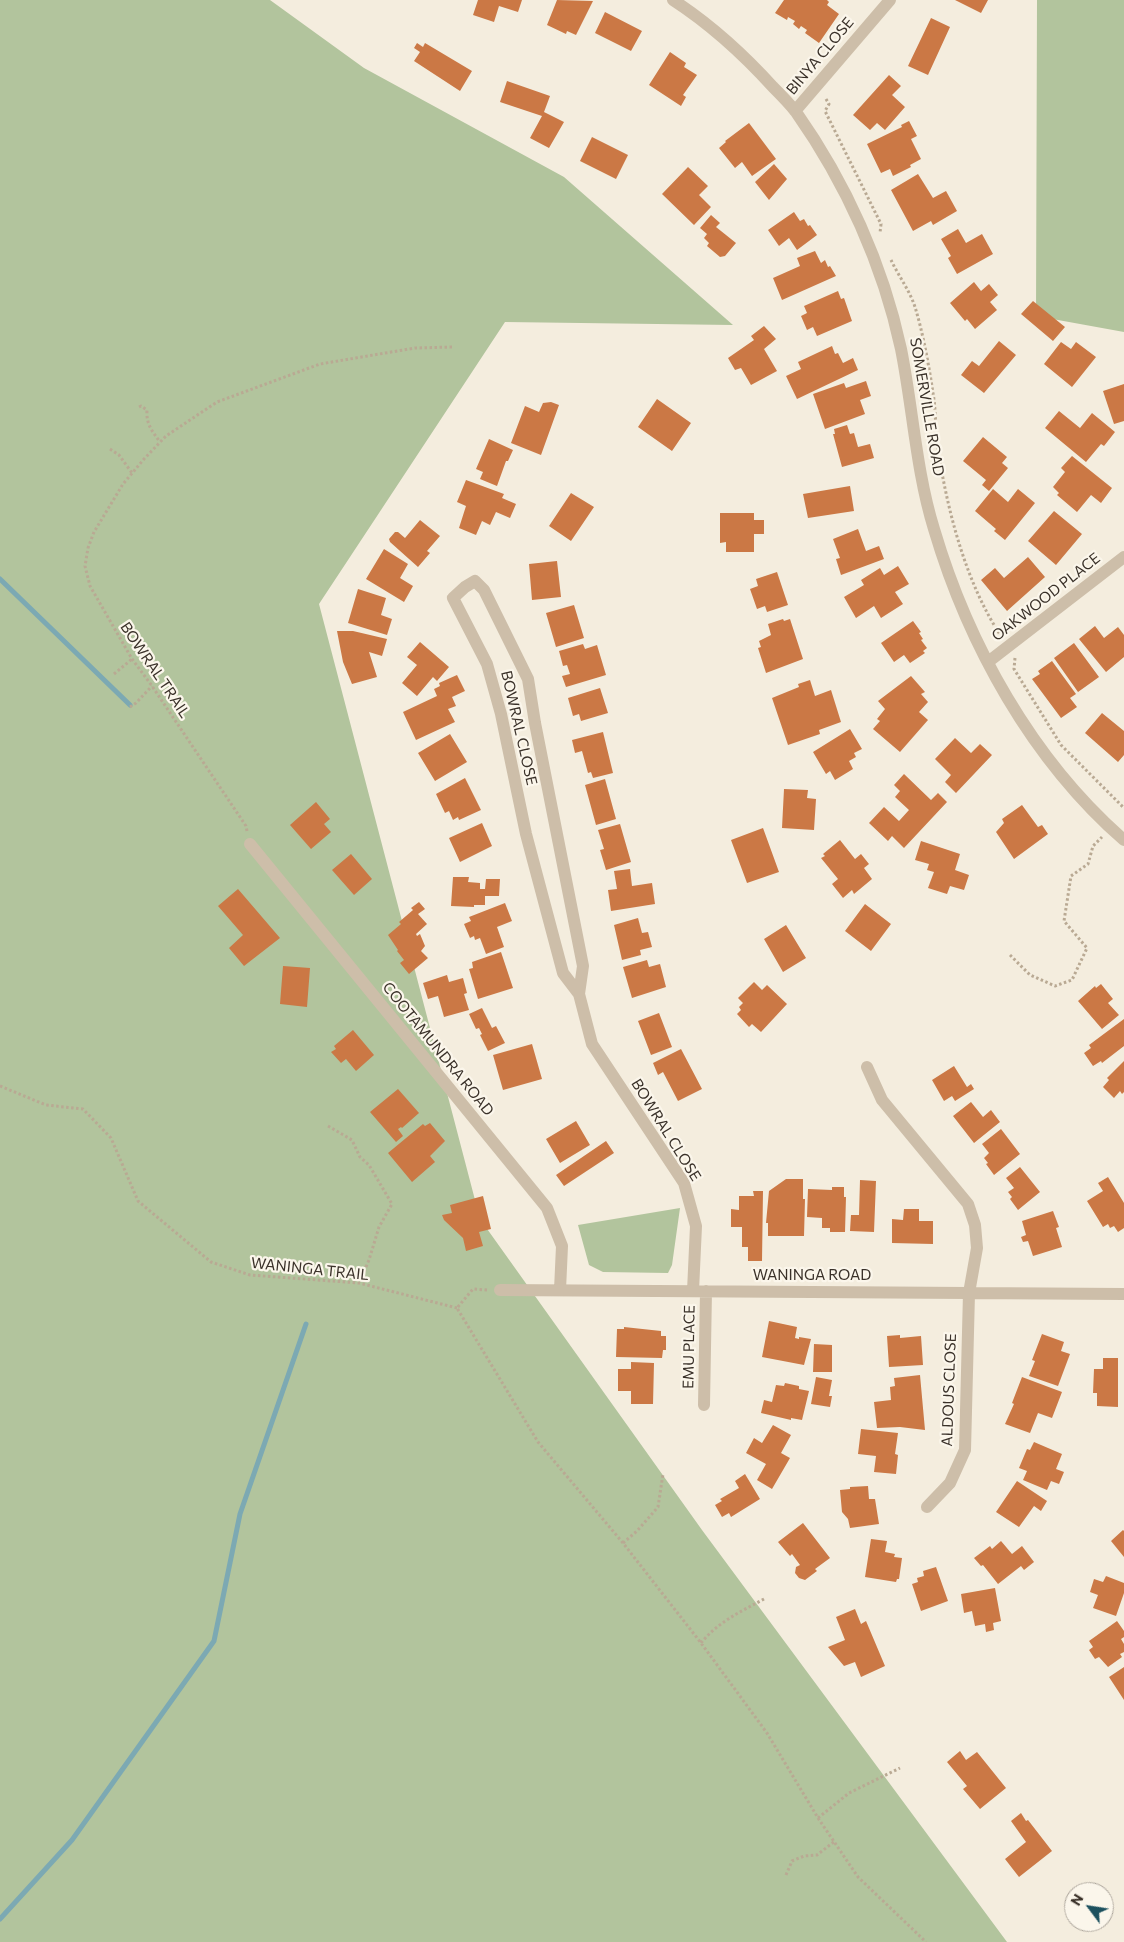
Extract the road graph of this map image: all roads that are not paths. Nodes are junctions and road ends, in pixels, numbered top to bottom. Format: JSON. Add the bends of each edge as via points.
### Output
{"nodes":[{"id":1,"x":673,"y":0,"type":"edge"},
{"id":2,"x":890,"y":0,"type":"edge"},
{"id":3,"x":795,"y":111,"type":"junction"},
{"id":4,"x":1124,"y":558,"type":"edge"},
{"id":5,"x":988,"y":662,"type":"junction"},
{"id":6,"x":1124,"y":840,"type":"edge"},
{"id":7,"x":250,"y":844,"type":"road end"},
{"id":8,"x":579,"y":994,"type":"junction"},
{"id":9,"x":867,"y":1067,"type":"dead end"},
{"id":10,"x":500,"y":1290,"type":"road end"},
{"id":11,"x":560,"y":1290,"type":"junction"},
{"id":12,"x":693,"y":1291,"type":"junction"},
{"id":13,"x":706,"y":1291,"type":"junction"},
{"id":14,"x":969,"y":1293,"type":"junction"},
{"id":15,"x":1124,"y":1294,"type":"edge"},
{"id":16,"x":704,"y":1404,"type":"dead end"},
{"id":17,"x":927,"y":1507,"type":"dead end"}],
"edges":[{"from":1,"to":3,"type":"street","name":"SOMERVILLE ROAD","via":[[733,45]]},
{"from":2,"to":3,"type":"street","name":"BINYA CLOSE"},
{"from":3,"to":5,"type":"street","name":"SOMERVILLE ROAD","via":[[838,181],[862,228],[890,304],[933,526],[953,587]]},
{"from":4,"to":5,"type":"street","name":"OAKWOOD PLACE"},
{"from":5,"to":6,"type":"street","name":"SOMERVILLE ROAD","via":[[1053,766],[1080,798]]},
{"from":7,"to":11,"type":"street","name":"COOTAMUNDRA ROAD","via":[[547,1208],[562,1246]]},
{"from":8,"to":8,"type":"street","name":"BOWRAL CLOSE","via":[[563,972],[526,834],[487,664],[453,598],[476,581],[484,590],[528,680],[583,966]]},
{"from":8,"to":12,"type":"street","name":"BOWRAL CLOSE","via":[[592,1044],[684,1184],[696,1226]]},
{"from":9,"to":14,"type":"street","name":"ALDOUS CLOSE","via":[[882,1100],[968,1204],[975,1224],[977,1248]]},
{"from":10,"to":11,"type":"street","name":"WANINGA ROAD"},
{"from":11,"to":12,"type":"street","name":"WANINGA ROAD"},
{"from":12,"to":13,"type":"street","name":"WANINGA ROAD"},
{"from":13,"to":14,"type":"street","name":"WANINGA ROAD"},
{"from":13,"to":16,"type":"street","name":"EMU PLACE"},
{"from":14,"to":15,"type":"street","name":"WANINGA ROAD"},
{"from":14,"to":17,"type":"street","name":"ALDOUS CLOSE","via":[[965,1450],[950,1483]]}]}
